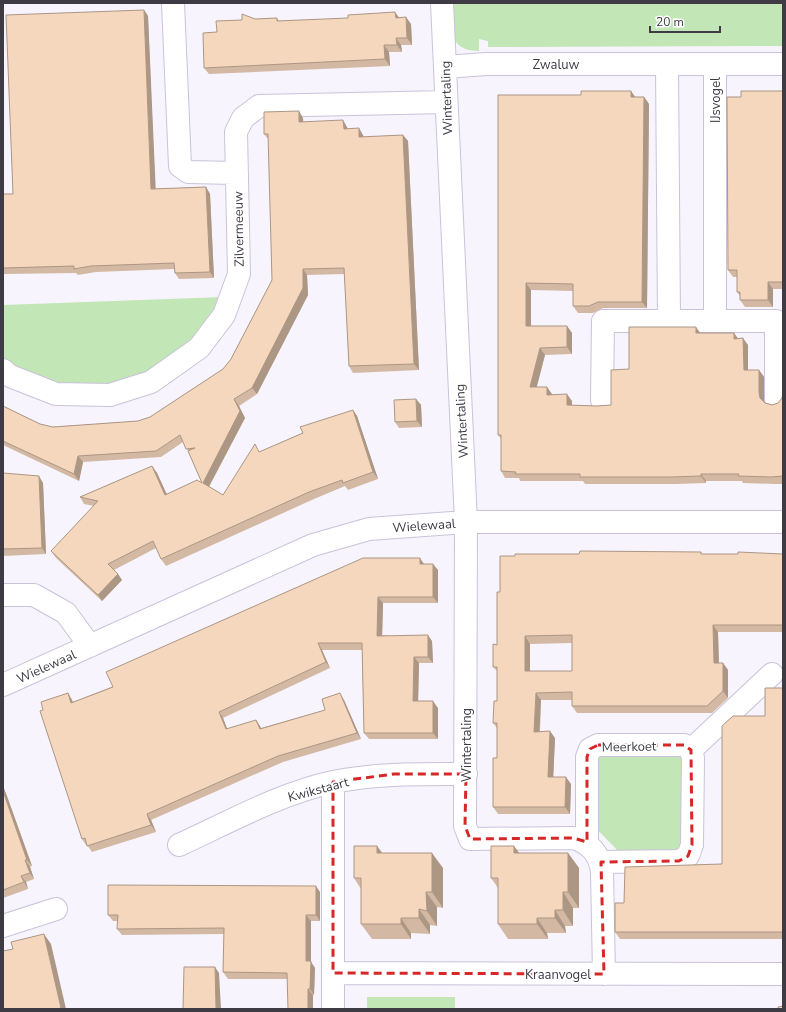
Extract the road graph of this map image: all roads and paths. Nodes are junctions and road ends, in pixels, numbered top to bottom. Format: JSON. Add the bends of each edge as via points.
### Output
{"nodes":[{"id":1,"x":173,"y":3,"type":"edge"},
{"id":2,"x":442,"y":3,"type":"edge"},
{"id":3,"x":667,"y":64,"type":"junction"},
{"id":4,"x":715,"y":64,"type":"junction"},
{"id":5,"x":783,"y":64,"type":"edge"},
{"id":6,"x":445,"y":67,"type":"junction"},
{"id":7,"x":446,"y":102,"type":"junction"},
{"id":8,"x":237,"y":173,"type":"junction"},
{"id":9,"x":669,"y":321,"type":"junction"},
{"id":10,"x":715,"y":321,"type":"junction"},
{"id":11,"x":3,"y":370,"type":"edge"},
{"id":12,"x":776,"y":399,"type":"dead end"},
{"id":13,"x":602,"y":400,"type":"dead end"},
{"id":14,"x":466,"y":522,"type":"junction"},
{"id":15,"x":783,"y":522,"type":"edge"},
{"id":16,"x":3,"y":595,"type":"edge"},
{"id":17,"x":90,"y":646,"type":"junction"},
{"id":18,"x":772,"y":674,"type":"dead end"},
{"id":19,"x":3,"y":685,"type":"edge"},
{"id":20,"x":691,"y":750,"type":"junction"},
{"id":21,"x":466,"y":774,"type":"junction"},
{"id":22,"x":333,"y":782,"type":"junction"},
{"id":23,"x":587,"y":843,"type":"junction"},
{"id":24,"x":179,"y":845,"type":"dead end"},
{"id":25,"x":601,"y":862,"type":"junction"},
{"id":26,"x":56,"y":909,"type":"dead end"},
{"id":27,"x":3,"y":926,"type":"edge"},
{"id":28,"x":333,"y":973,"type":"junction"},
{"id":29,"x":604,"y":974,"type":"junction"},
{"id":30,"x":783,"y":974,"type":"edge"},
{"id":31,"x":333,"y":1009,"type":"edge"}],
"edges":[{"from":1,"to":8,"type":"street","name":"Zilvermeeuw","via":[[180,166],[188,172]]},
{"from":2,"to":6,"type":"street","name":"Wintertaling"},
{"from":3,"to":4,"type":"street","name":"IJsvogel"},
{"from":3,"to":6,"type":"street","name":"Zwaluw","via":[[486,64]]},
{"from":3,"to":9,"type":"street"},
{"from":4,"to":5,"type":"street"},
{"from":4,"to":10,"type":"street","name":"IJsvogel"},
{"from":6,"to":7,"type":"street","name":"Wintertaling"},
{"from":7,"to":8,"type":"street","name":"Zilvermeeuw","via":[[259,106],[243,118],[236,132]]},
{"from":7,"to":14,"type":"street","name":"Wintertaling"},
{"from":8,"to":11,"type":"street","name":"Zilvermeeuw","via":[[239,274],[224,315],[199,348],[151,382],[110,395],[56,394],[10,376]]},
{"from":9,"to":10,"type":"street"},
{"from":9,"to":13,"type":"street","via":[[603,321]]},
{"from":10,"to":12,"type":"street","via":[[776,321]]},
{"from":14,"to":15,"type":"street","name":"Wielewaal"},
{"from":14,"to":17,"type":"street","name":"Wielewaal","via":[[369,529],[313,545]]},
{"from":14,"to":21,"type":"street","name":"Wintertaling"},
{"from":16,"to":17,"type":"street","name":"Wielewaal","via":[[34,595],[66,613]]},
{"from":17,"to":19,"type":"street","name":"Wielewaal"},
{"from":18,"to":20,"type":"street"},
{"from":20,"to":23,"type":"street","name":"Meerkoet","via":[[684,745],[598,745],[590,749],[587,757]]},
{"from":20,"to":25,"type":"street","via":[[692,845],[688,856],[679,861]]},
{"from":21,"to":22,"type":"street","name":"Kwikstaart","via":[[394,774]]},
{"from":21,"to":23,"type":"street","name":"Wintertaling","via":[[465,826],[470,840],[572,838]]},
{"from":22,"to":24,"type":"street","name":"Kwikstaart","via":[[295,793]]},
{"from":22,"to":28,"type":"street"},
{"from":23,"to":25,"type":"street"},
{"from":25,"to":29,"type":"street"},
{"from":26,"to":27,"type":"street"},
{"from":28,"to":29,"type":"street","name":"Kraanvogel"},
{"from":28,"to":31,"type":"street"},
{"from":29,"to":30,"type":"street","name":"Kraanvogel"}]}
